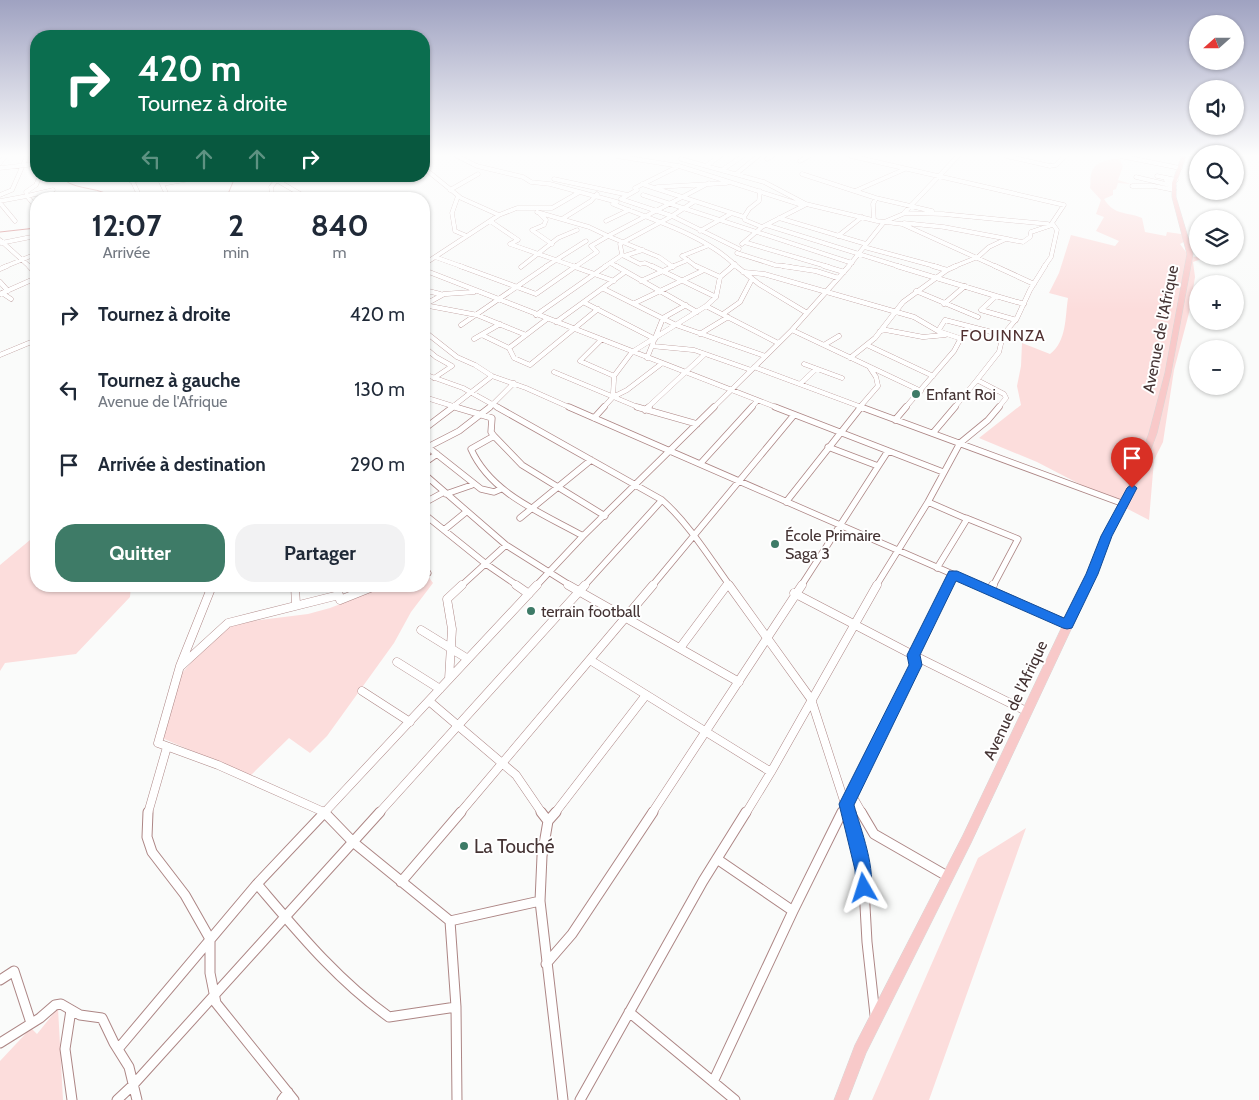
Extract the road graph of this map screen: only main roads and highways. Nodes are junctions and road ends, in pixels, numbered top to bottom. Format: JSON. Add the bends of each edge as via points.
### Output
{"nodes":[{"id":1,"x":1176,"y":207,"type":"edge"},
{"id":2,"x":841,"y":1100,"type":"edge"}],
"edges":[{"from":1,"to":2,"type":"main road","name":"Avenue de l'Afrique","via":[[1190,254],[1168,373],[1153,433],[1139,471],[967,839],[860,1050]]}]}
